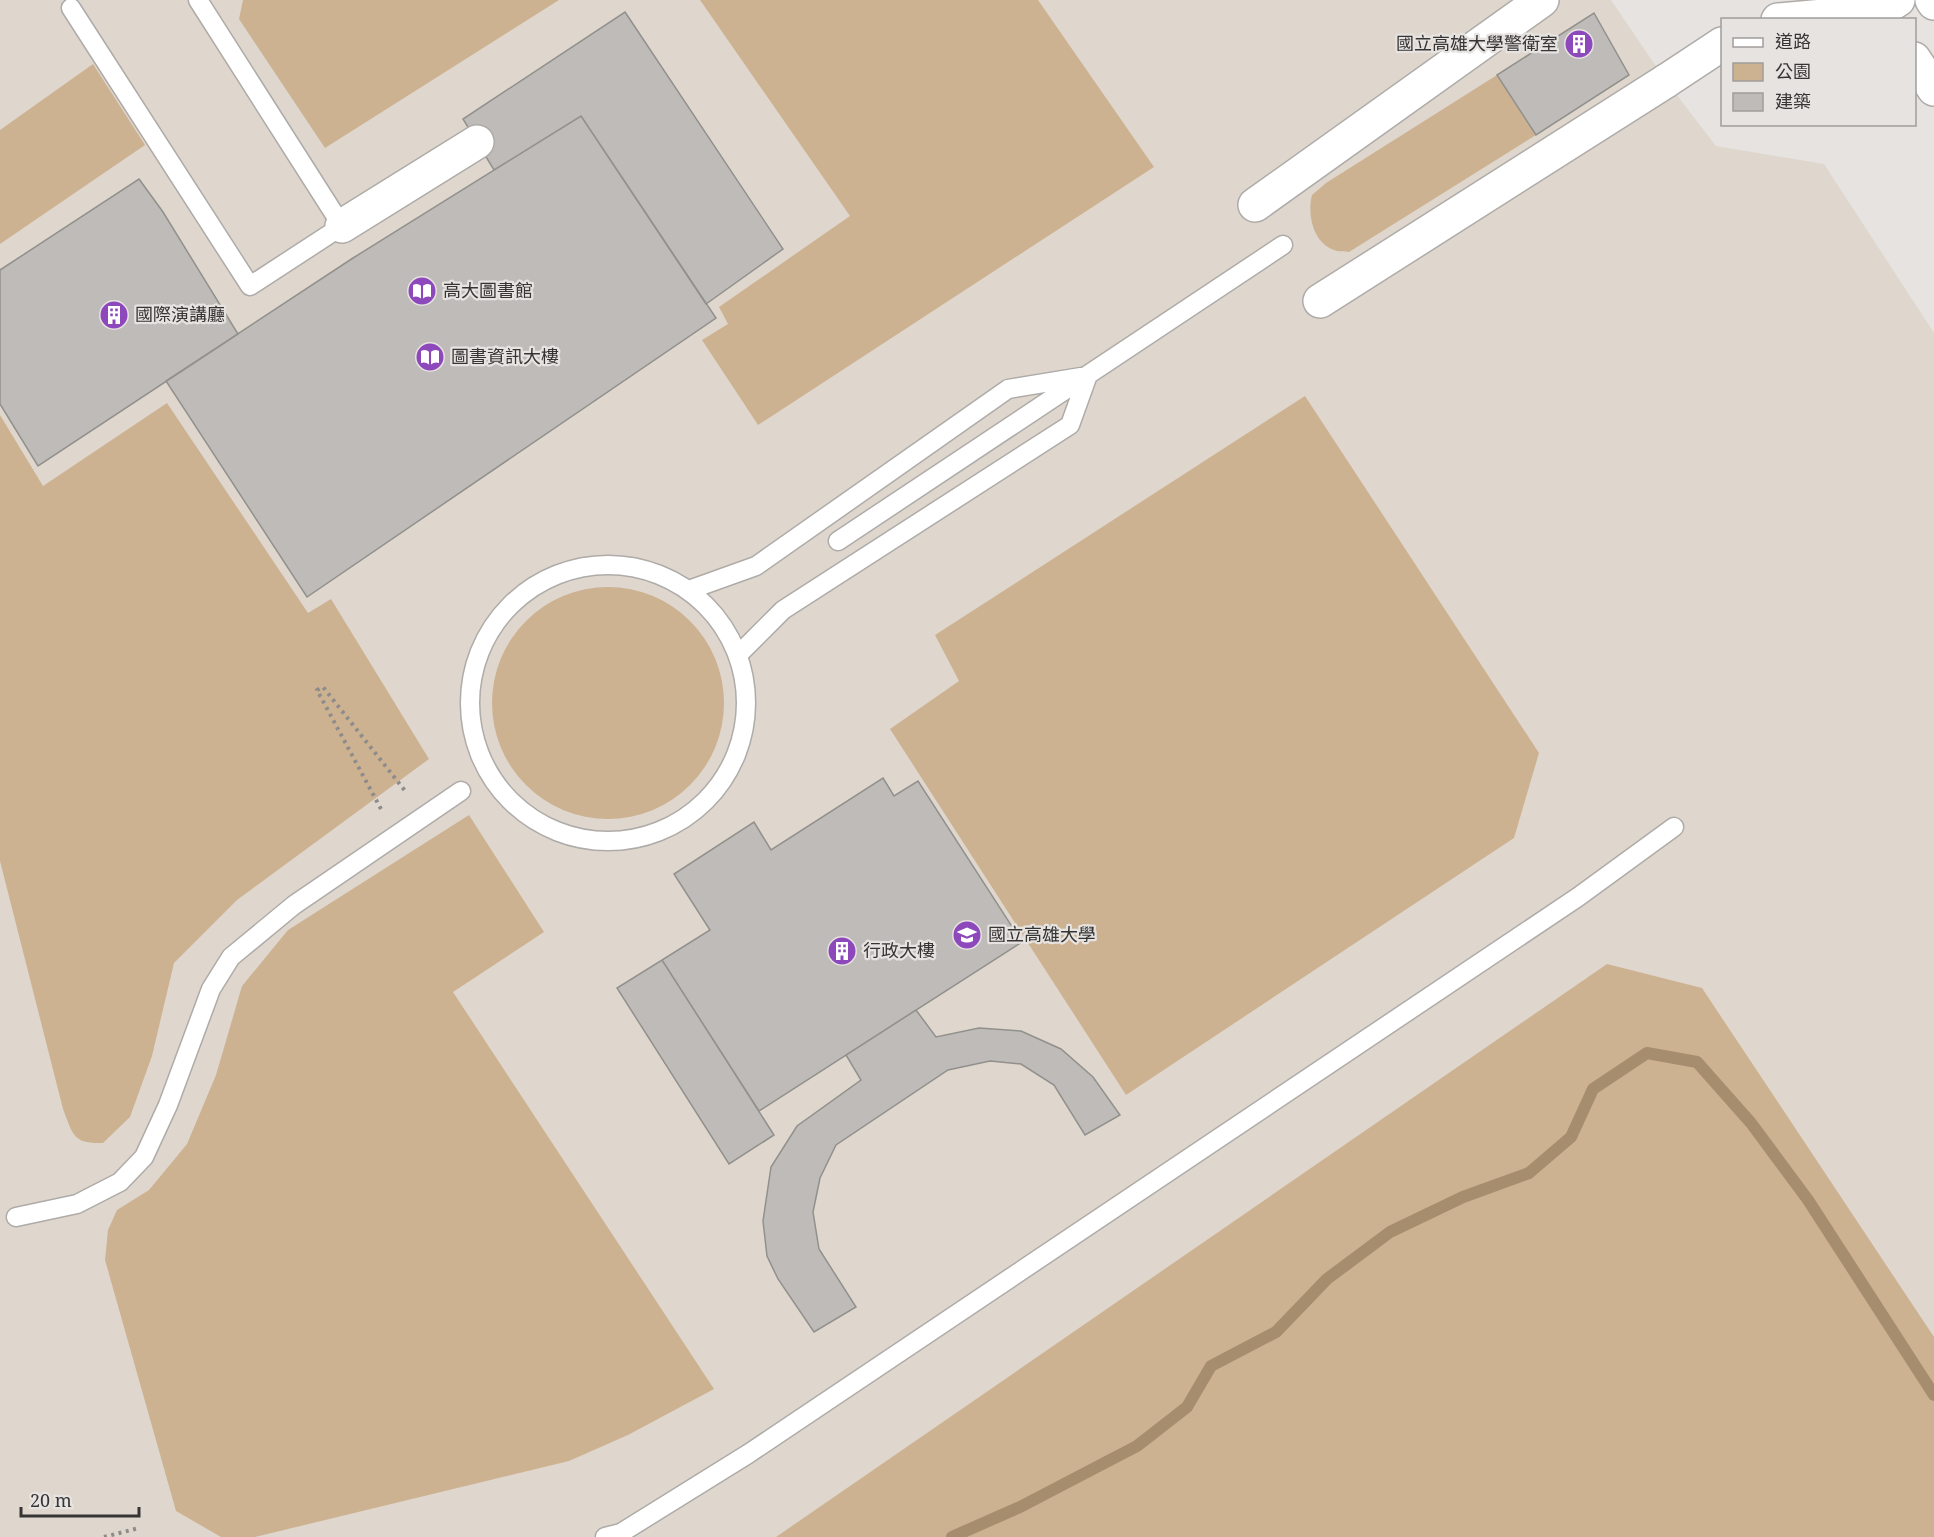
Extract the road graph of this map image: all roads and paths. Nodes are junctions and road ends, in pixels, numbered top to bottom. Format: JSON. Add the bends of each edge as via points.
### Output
{"nodes":[{"id":1,"x":198,"y":0,"type":"edge"},
{"id":2,"x":1542,"y":0,"type":"edge"},
{"id":3,"x":1787,"y":0,"type":"edge"},
{"id":4,"x":71,"y":8,"type":"dead end"},
{"id":5,"x":1884,"y":8,"type":"edge"},
{"id":6,"x":1763,"y":18,"type":"edge"},
{"id":7,"x":1796,"y":18,"type":"edge"},
{"id":8,"x":1721,"y":45,"type":"edge"},
{"id":9,"x":1916,"y":62,"type":"edge"},
{"id":10,"x":1934,"y":89,"type":"edge"},
{"id":11,"x":477,"y":142,"type":"dead end"},
{"id":12,"x":1255,"y":205,"type":"dead end"},
{"id":13,"x":342,"y":226,"type":"junction"},
{"id":14,"x":1283,"y":245,"type":"dead end"},
{"id":15,"x":1320,"y":301,"type":"dead end"},
{"id":16,"x":1088,"y":375,"type":"junction"},
{"id":17,"x":838,"y":541,"type":"dead end"},
{"id":18,"x":689,"y":590,"type":"junction"},
{"id":19,"x":738,"y":655,"type":"junction"},
{"id":20,"x":461,"y":791,"type":"dead end"},
{"id":21,"x":1674,"y":827,"type":"dead end"},
{"id":22,"x":16,"y":1217,"type":"dead end"},
{"id":23,"x":139,"y":1528,"type":"dead end"},
{"id":24,"x":104,"y":1537,"type":"edge"},
{"id":25,"x":605,"y":1537,"type":"edge"}],
"edges":[{"from":1,"to":13,"type":"lane"},
{"from":2,"to":12,"type":"street"},
{"from":3,"to":6,"type":"street"},
{"from":4,"to":13,"type":"lane","via":[[250,285]]},
{"from":5,"to":7,"type":"street"},
{"from":8,"to":15,"type":"street"},
{"from":9,"to":10,"type":"street"},
{"from":11,"to":13,"type":"street"},
{"from":14,"to":16,"type":"lane"},
{"from":16,"to":17,"type":"lane"},
{"from":16,"to":18,"type":"lane","via":[[1008,389],[756,566]]},
{"from":16,"to":19,"type":"lane","via":[[1070,425],[783,610]]},
{"from":18,"to":19,"type":"lane","via":[[726,630]]},
{"from":18,"to":19,"type":"lane","via":[[656,573],[620,564],[582,566],[547,578],[515,599],[491,627],[476,662],[469,698],[473,735],[487,770],[510,800],[540,823],[575,837],[612,842],[649,836],[683,820],[711,796],[732,765],[744,730],[746,692]]},
{"from":20,"to":22,"type":"lane","via":[[294,904],[231,957],[211,989],[168,1105],[144,1157],[120,1182],[77,1204]]},
{"from":21,"to":25,"type":"lane","via":[[1578,897],[748,1454],[621,1533]]},
{"from":23,"to":24,"type":"path"}]}
